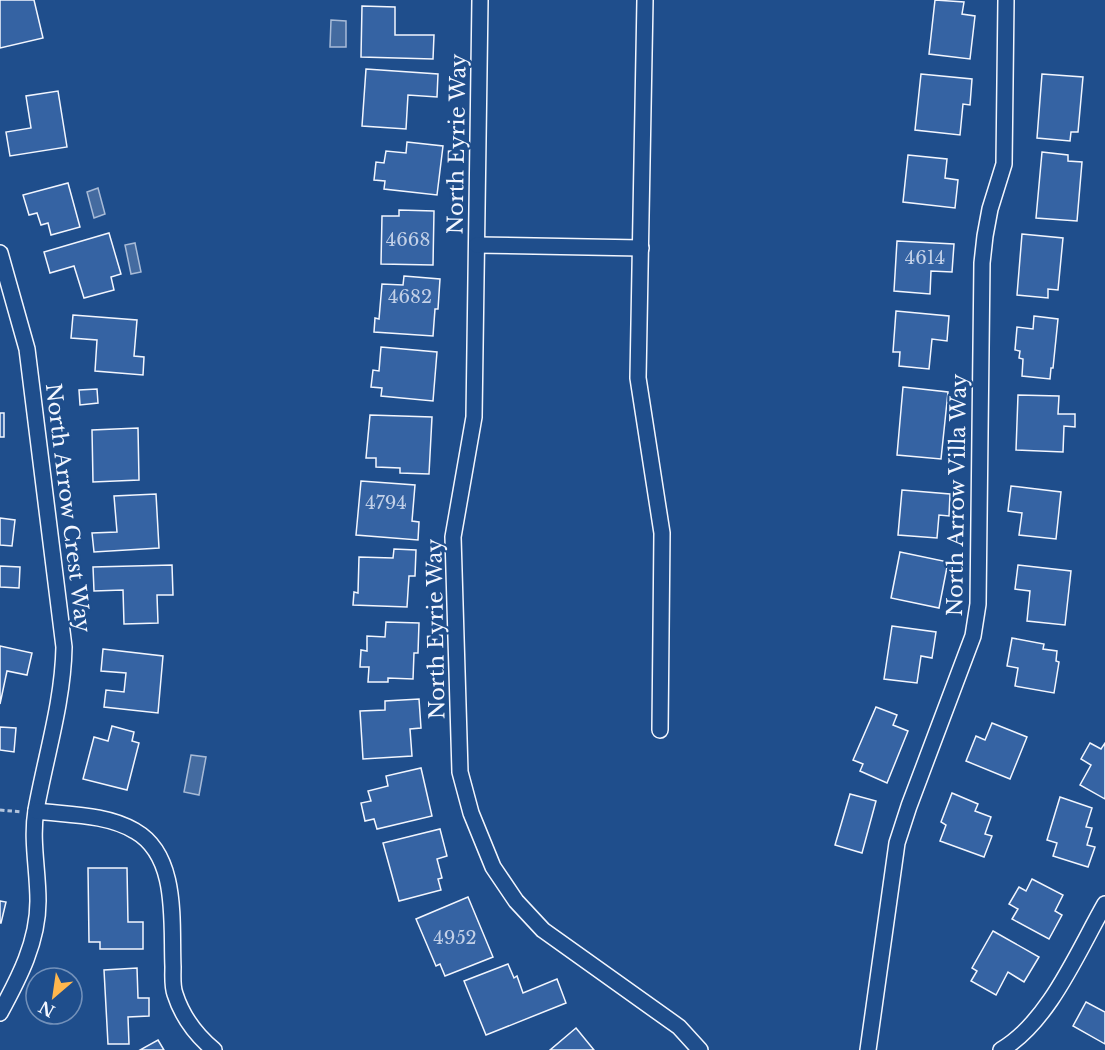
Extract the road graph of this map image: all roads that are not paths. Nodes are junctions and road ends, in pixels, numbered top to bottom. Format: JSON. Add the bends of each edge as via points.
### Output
{"nodes":[{"id":1,"x":480,"y":0,"type":"edge"},
{"id":2,"x":645,"y":0,"type":"edge"},
{"id":3,"x":1006,"y":0,"type":"edge"},
{"id":4,"x":477,"y":244,"type":"junction"},
{"id":5,"x":641,"y":248,"type":"junction"},
{"id":6,"x":0,"y":253,"type":"edge"},
{"id":7,"x":660,"y":730,"type":"dead end"},
{"id":8,"x":31,"y":812,"type":"junction"},
{"id":9,"x":1105,"y":904,"type":"edge"},
{"id":10,"x":0,"y":1013,"type":"edge"},
{"id":11,"x":214,"y":1050,"type":"edge"},
{"id":12,"x":700,"y":1050,"type":"edge"},
{"id":13,"x":868,"y":1050,"type":"edge"},
{"id":14,"x":1000,"y":1050,"type":"edge"}],
"edges":[{"from":1,"to":4,"type":"street","name":"North Eyrie Way"},
{"from":2,"to":5,"type":"street"},
{"from":3,"to":13,"type":"street","name":"North Arrow Villa Way","via":[[1004,164],[984,236],[982,263],[978,604],[973,636],[902,825]]},
{"from":4,"to":5,"type":"street"},
{"from":4,"to":12,"type":"street","name":"North Eyrie Way","via":[[474,417],[453,537],[460,772],[471,813],[493,867],[516,901],[543,930],[678,1027]]},
{"from":5,"to":7,"type":"street","via":[[638,378],[662,533]]},
{"from":6,"to":8,"type":"street","name":"North Arrow Crest Way","via":[[27,349],[64,647],[64,678]]},
{"from":8,"to":10,"type":"street","name":"North Arrow Crest Way","via":[[38,902],[35,929],[21,972]]},
{"from":8,"to":11,"type":"street","via":[[105,820],[135,831],[152,845],[169,881],[174,992],[186,1020]]},
{"from":9,"to":14,"type":"street","via":[[1051,999],[1029,1028]]}]}
